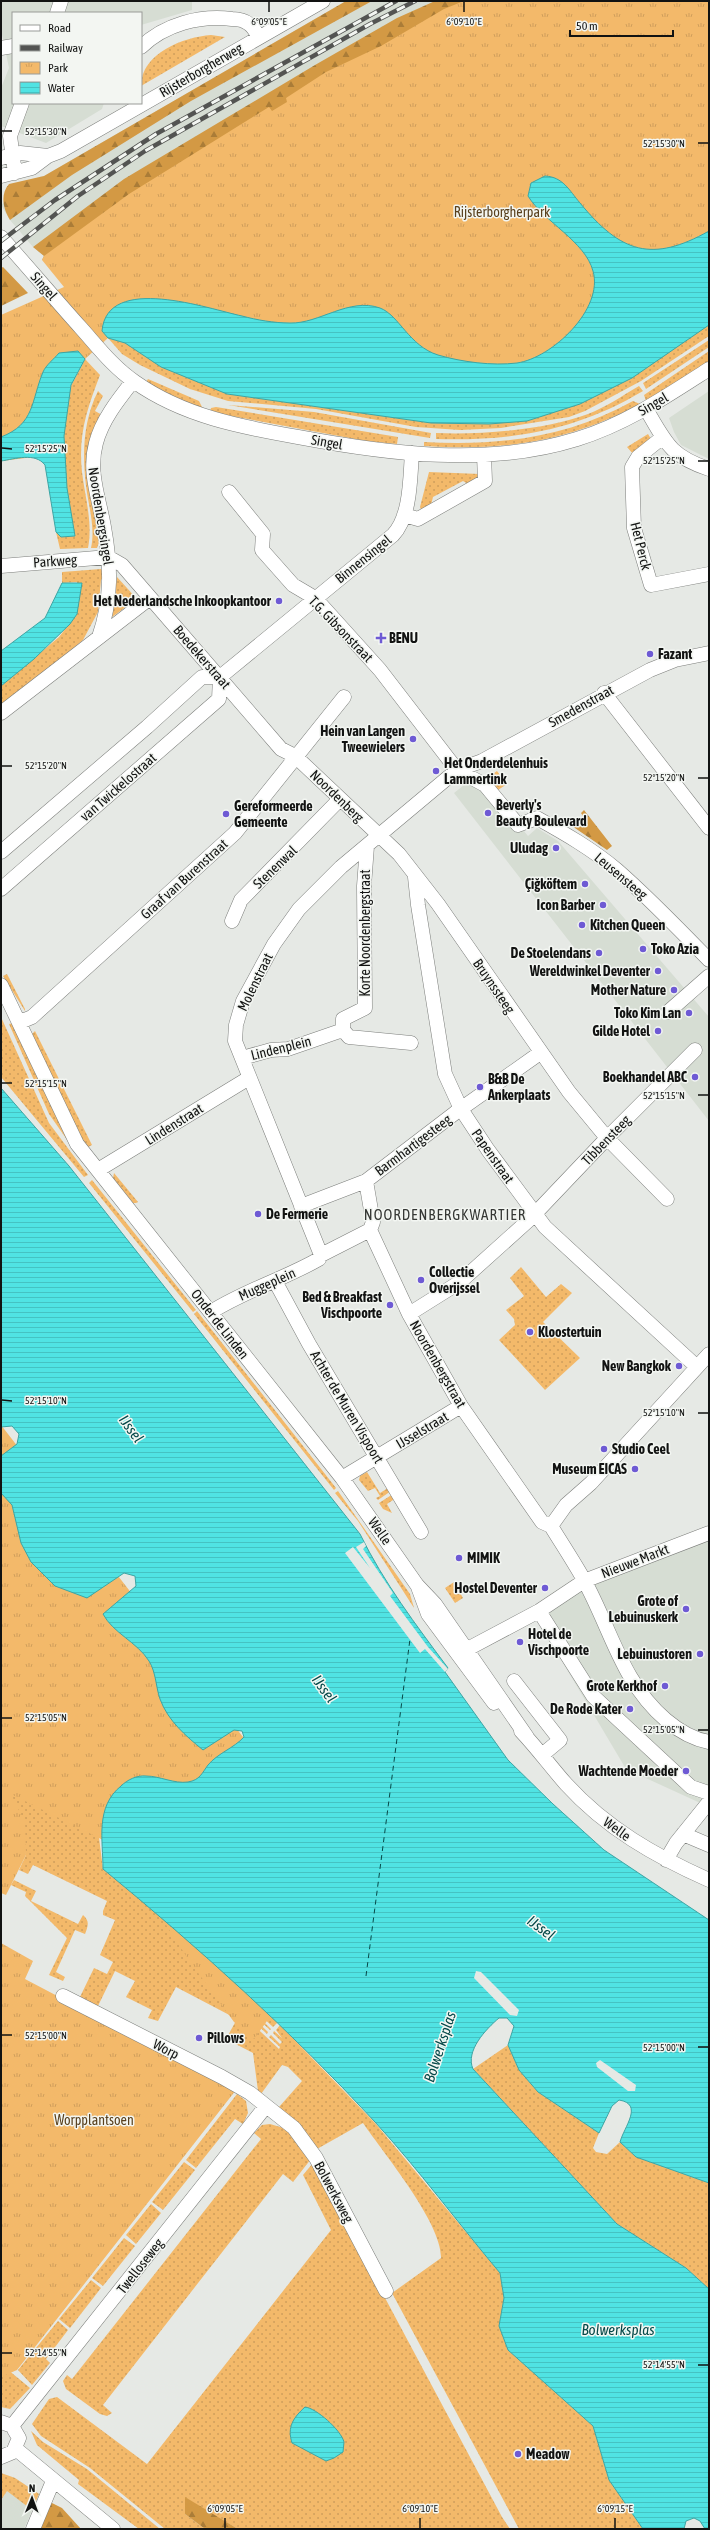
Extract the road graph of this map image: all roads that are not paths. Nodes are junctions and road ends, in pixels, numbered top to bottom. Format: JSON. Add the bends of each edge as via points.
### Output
{"nodes":[{"id":1,"x":322,"y":1,"type":"edge"},
{"id":2,"x":258,"y":36,"type":"junction"},
{"id":3,"x":12,"y":46,"type":"edge"},
{"id":4,"x":142,"y":46,"type":"edge"},
{"id":5,"x":1,"y":48,"type":"edge"},
{"id":6,"x":142,"y":97,"type":"edge"},
{"id":7,"x":22,"y":104,"type":"edge"},
{"id":8,"x":129,"y":104,"type":"edge"},
{"id":9,"x":120,"y":109,"type":"edge"},
{"id":10,"x":6,"y":156,"type":"edge"},
{"id":11,"x":48,"y":156,"type":"junction"},
{"id":12,"x":15,"y":173,"type":"junction"},
{"id":13,"x":1,"y":176,"type":"edge"},
{"id":14,"x":1,"y":237,"type":"edge"},
{"id":15,"x":709,"y":369,"type":"edge"},
{"id":16,"x":133,"y":381,"type":"junction"},
{"id":17,"x":646,"y":409,"type":"junction"},
{"id":18,"x":663,"y":437,"type":"junction"},
{"id":19,"x":412,"y":453,"type":"junction"},
{"id":20,"x":484,"y":455,"type":"junction"},
{"id":21,"x":709,"y":469,"type":"edge"},
{"id":22,"x":229,"y":492,"type":"dead end"},
{"id":23,"x":404,"y":515,"type":"junction"},
{"id":24,"x":108,"y":557,"type":"junction"},
{"id":25,"x":1,"y":566,"type":"edge"},
{"id":26,"x":709,"y":574,"type":"edge"},
{"id":27,"x":150,"y":598,"type":"junction"},
{"id":28,"x":315,"y":598,"type":"junction"},
{"id":29,"x":99,"y":637,"type":"junction"},
{"id":30,"x":709,"y":652,"type":"edge"},
{"id":31,"x":220,"y":677,"type":"junction"},
{"id":32,"x":604,"y":693,"type":"junction"},
{"id":33,"x":344,"y":697,"type":"dead end"},
{"id":34,"x":1,"y":713,"type":"edge"},
{"id":35,"x":295,"y":756,"type":"junction"},
{"id":36,"x":457,"y":770,"type":"junction"},
{"id":37,"x":340,"y":799,"type":"junction"},
{"id":38,"x":709,"y":828,"type":"edge"},
{"id":39,"x":378,"y":837,"type":"junction"},
{"id":40,"x":367,"y":846,"type":"junction"},
{"id":41,"x":1,"y":852,"type":"edge"},
{"id":42,"x":415,"y":878,"type":"junction"},
{"id":43,"x":1,"y":888,"type":"edge"},
{"id":44,"x":232,"y":921,"type":"dead end"},
{"id":45,"x":709,"y":960,"type":"edge"},
{"id":46,"x":709,"y":976,"type":"edge"},
{"id":47,"x":1,"y":985,"type":"edge"},
{"id":48,"x":668,"y":1012,"type":"dead end"},
{"id":49,"x":20,"y":1022,"type":"junction"},
{"id":50,"x":343,"y":1030,"type":"junction"},
{"id":51,"x":411,"y":1043,"type":"dead end"},
{"id":52,"x":695,"y":1050,"type":"dead end"},
{"id":53,"x":540,"y":1053,"type":"junction"},
{"id":54,"x":242,"y":1058,"type":"junction"},
{"id":55,"x":249,"y":1078,"type":"junction"},
{"id":56,"x":461,"y":1109,"type":"junction"},
{"id":57,"x":607,"y":1138,"type":"junction"},
{"id":58,"x":98,"y":1170,"type":"junction"},
{"id":59,"x":366,"y":1182,"type":"junction"},
{"id":60,"x":668,"y":1199,"type":"dead end"},
{"id":61,"x":300,"y":1206,"type":"junction"},
{"id":62,"x":535,"y":1215,"type":"junction"},
{"id":63,"x":370,"y":1230,"type":"junction"},
{"id":64,"x":321,"y":1255,"type":"junction"},
{"id":65,"x":275,"y":1281,"type":"junction"},
{"id":66,"x":211,"y":1312,"type":"junction"},
{"id":67,"x":409,"y":1314,"type":"junction"},
{"id":68,"x":709,"y":1354,"type":"edge"},
{"id":69,"x":696,"y":1367,"type":"junction"},
{"id":70,"x":461,"y":1406,"type":"junction"},
{"id":71,"x":376,"y":1458,"type":"junction"},
{"id":72,"x":342,"y":1478,"type":"junction"},
{"id":73,"x":551,"y":1526,"type":"junction"},
{"id":74,"x":421,"y":1532,"type":"dead end"},
{"id":75,"x":709,"y":1533,"type":"edge"},
{"id":76,"x":584,"y":1581,"type":"junction"},
{"id":77,"x":539,"y":1611,"type":"junction"},
{"id":78,"x":462,"y":1652,"type":"junction"},
{"id":79,"x":514,"y":1681,"type":"dead end"},
{"id":80,"x":709,"y":1742,"type":"edge"},
{"id":81,"x":542,"y":1755,"type":"junction"},
{"id":82,"x":709,"y":1793,"type":"edge"},
{"id":83,"x":709,"y":1802,"type":"edge"},
{"id":84,"x":684,"y":1834,"type":"junction"},
{"id":85,"x":709,"y":1845,"type":"edge"},
{"id":86,"x":666,"y":1860,"type":"junction"},
{"id":87,"x":709,"y":1880,"type":"edge"},
{"id":88,"x":63,"y":1996,"type":"dead end"},
{"id":89,"x":266,"y":2106,"type":"junction"},
{"id":90,"x":386,"y":2291,"type":"dead end"},
{"id":91,"x":7,"y":2424,"type":"edge"},
{"id":92,"x":16,"y":2449,"type":"junction"},
{"id":93,"x":1,"y":2457,"type":"edge"},
{"id":94,"x":53,"y":2481,"type":"junction"},
{"id":95,"x":102,"y":2525,"type":"edge"},
{"id":96,"x":33,"y":2529,"type":"edge"},
{"id":97,"x":113,"y":2529,"type":"edge"}],
"edges":[{"from":1,"to":2,"type":"street","name":"Rijsterborgherweg"},
{"from":2,"to":4,"type":"street","name":"Rijsterborgherweg","via":[[250,24],[242,20],[208,18],[171,27]]},
{"from":2,"to":6,"type":"street","name":"Rijsterborgherweg"},
{"from":3,"to":5,"type":"street"},
{"from":7,"to":10,"type":"street"},
{"from":8,"to":9,"type":"street","name":"Rijsterborgherweg"},
{"from":9,"to":11,"type":"street","name":"Rijsterborgherweg","via":[[61,151]]},
{"from":10,"to":11,"type":"street","via":[[32,153]]},
{"from":10,"to":12,"type":"street"},
{"from":11,"to":12,"type":"street","name":"Rijsterborgherweg","via":[[32,168]]},
{"from":12,"to":13,"type":"street","name":"Rijsterborgherweg"},
{"from":14,"to":16,"type":"street","name":"Singel","via":[[94,344]]},
{"from":15,"to":17,"type":"street","name":"Singel"},
{"from":16,"to":19,"type":"street","name":"Singel","via":[[166,402],[221,421],[344,446]]},
{"from":16,"to":24,"type":"street","name":"Noordenbergsingel","via":[[108,415],[96,442],[93,457],[92,475]]},
{"from":17,"to":18,"type":"street"},
{"from":17,"to":20,"type":"street","name":"Singel","via":[[578,439],[519,452]]},
{"from":18,"to":21,"type":"street","via":[[680,457]]},
{"from":18,"to":26,"type":"street","name":"Het Perck","via":[[638,457],[632,467],[634,528],[651,586]]},
{"from":19,"to":20,"type":"street","name":"Singel"},
{"from":19,"to":23,"type":"street","name":"Binnensingel"},
{"from":20,"to":23,"type":"street","via":[[485,481],[418,519]]},
{"from":22,"to":28,"type":"street","name":"T.G. Gibsonstraat","via":[[263,534],[262,550],[293,585]]},
{"from":23,"to":28,"type":"street","name":"Binnensingel","via":[[393,535]]},
{"from":24,"to":25,"type":"street","name":"Parkweg"},
{"from":24,"to":27,"type":"street","name":"Boedekerstraat","via":[[122,565]]},
{"from":24,"to":29,"type":"street","name":"Noordenbergsingel","via":[[110,598]]},
{"from":27,"to":29,"type":"street"},
{"from":27,"to":31,"type":"street","name":"Boedekerstraat"},
{"from":28,"to":31,"type":"street"},
{"from":28,"to":36,"type":"street","name":"T.G. Gibsonstraat","via":[[380,670]]},
{"from":29,"to":34,"type":"street"},
{"from":30,"to":32,"type":"street","name":"Smedenstraat","via":[[657,667]]},
{"from":31,"to":35,"type":"street","name":"Boedekerstraat","via":[[281,749]]},
{"from":31,"to":41,"type":"street","name":"van Twickelostraat","via":[[202,677]]},
{"from":31,"to":43,"type":"street","name":"van Twickelostraat","via":[[219,699]]},
{"from":32,"to":36,"type":"street","name":"Smedenstraat","via":[[482,761]]},
{"from":32,"to":38,"type":"street"},
{"from":33,"to":35,"type":"street","name":"Graaf van Burenstraat"},
{"from":35,"to":37,"type":"street","name":"Noordenberg"},
{"from":35,"to":49,"type":"street","name":"Graaf van Burenstraat","via":[[235,833],[32,1017]]},
{"from":36,"to":39,"type":"street","name":"Molenstraat"},
{"from":36,"to":45,"type":"street","name":"Leusensteeg","via":[[485,786],[518,825],[537,818],[616,869],[653,902]]},
{"from":37,"to":39,"type":"street","name":"Noordenberg"},
{"from":37,"to":44,"type":"street","name":"Stenenwal","via":[[241,900]]},
{"from":39,"to":40,"type":"street","name":"Molenstraat"},
{"from":39,"to":42,"type":"street","name":"Bruynssteeg","via":[[398,854]]},
{"from":40,"to":50,"type":"street","name":"Korte Noordenbergstraat","via":[[364,886],[365,1008],[343,1019]]},
{"from":40,"to":54,"type":"street","name":"Molenstraat","via":[[318,888],[282,930],[243,1001],[236,1025],[235,1041]]},
{"from":42,"to":53,"type":"street","name":"Bruynssteeg","via":[[438,904]]},
{"from":42,"to":56,"type":"street","name":"Papenstraat","via":[[445,1074]]},
{"from":46,"to":48,"type":"street"},
{"from":47,"to":49,"type":"street","name":"Onder de Linden"},
{"from":49,"to":58,"type":"street","name":"Onder de Linden","via":[[72,1135]]},
{"from":50,"to":51,"type":"street","via":[[350,1037]]},
{"from":50,"to":54,"type":"street","name":"Lindenplein","via":[[288,1049],[271,1050]]},
{"from":52,"to":57,"type":"street","name":"Tibbensteeg"},
{"from":53,"to":56,"type":"street","name":"Barmhartigesteeg"},
{"from":53,"to":57,"type":"street","name":"Bruynssteeg"},
{"from":54,"to":55,"type":"street","name":"Molenstraat"},
{"from":55,"to":58,"type":"street","name":"Lindenstraat"},
{"from":55,"to":61,"type":"street","name":"Molenstraat"},
{"from":56,"to":59,"type":"street","name":"Barmhartigesteeg"},
{"from":56,"to":62,"type":"street","name":"Papenstraat"},
{"from":57,"to":60,"type":"street","name":"Bruynssteeg"},
{"from":57,"to":62,"type":"street","name":"Tibbensteeg"},
{"from":58,"to":66,"type":"street","name":"Onder de Linden"},
{"from":59,"to":61,"type":"street"},
{"from":59,"to":63,"type":"street","name":"Noordenbergstraat","via":[[373,1222]]},
{"from":61,"to":64,"type":"street"},
{"from":62,"to":67,"type":"street","name":"Tibbensteeg","via":[[460,1282]]},
{"from":62,"to":69,"type":"street","name":"Papenstraat"},
{"from":63,"to":64,"type":"street","name":"Muggeplein"},
{"from":63,"to":67,"type":"street","name":"Noordenbergstraat"},
{"from":64,"to":65,"type":"street","name":"Muggeplein","via":[[319,1260]]},
{"from":65,"to":66,"type":"street","name":"Muggeplein","via":[[264,1284]]},
{"from":65,"to":71,"type":"street","name":"Achter de Muren Vispoort"},
{"from":66,"to":72,"type":"street","name":"Onder de Linden"},
{"from":67,"to":70,"type":"street","name":"Noordenbergstraat"},
{"from":68,"to":69,"type":"street"},
{"from":69,"to":73,"type":"street","via":[[566,1505]]},
{"from":70,"to":71,"type":"street","name":"IJsselstraat"},
{"from":70,"to":73,"type":"street","name":"Noordenbergstraat","via":[[542,1522]]},
{"from":71,"to":72,"type":"street","name":"IJsselstraat"},
{"from":71,"to":74,"type":"street","name":"Achter de Muren Vispoort"},
{"from":72,"to":78,"type":"street","name":"Welle","via":[[417,1585],[435,1604]]},
{"from":73,"to":76,"type":"street","name":"Nieuwe Markt"},
{"from":75,"to":76,"type":"street","name":"Nieuwe Markt"},
{"from":76,"to":77,"type":"street","name":"Nieuwe Markt"},
{"from":76,"to":80,"type":"street","via":[[618,1657],[641,1695],[680,1731]]},
{"from":77,"to":78,"type":"street","name":"Nieuwe Markt"},
{"from":77,"to":82,"type":"street","via":[[593,1696],[691,1787]]},
{"from":78,"to":81,"type":"street","name":"Welle"},
{"from":79,"to":81,"type":"street","via":[[560,1740]]},
{"from":81,"to":86,"type":"street","name":"Welle","via":[[567,1785],[596,1813],[623,1835]]},
{"from":83,"to":84,"type":"street"},
{"from":84,"to":85,"type":"street"},
{"from":84,"to":86,"type":"street"},
{"from":86,"to":87,"type":"street","name":"Welle"},
{"from":88,"to":89,"type":"street","name":"Worp","via":[[222,2077]]},
{"from":89,"to":90,"type":"street","name":"Bolwerksweg","via":[[294,2128],[307,2143]]},
{"from":89,"to":91,"type":"street","name":"Twelloseweg"},
{"from":91,"to":92,"type":"street","via":[[19,2438]]},
{"from":92,"to":93,"type":"street","via":[[10,2455]]},
{"from":92,"to":94,"type":"street"},
{"from":94,"to":95,"type":"street"},
{"from":94,"to":96,"type":"street"},
{"from":95,"to":97,"type":"street"}]}
